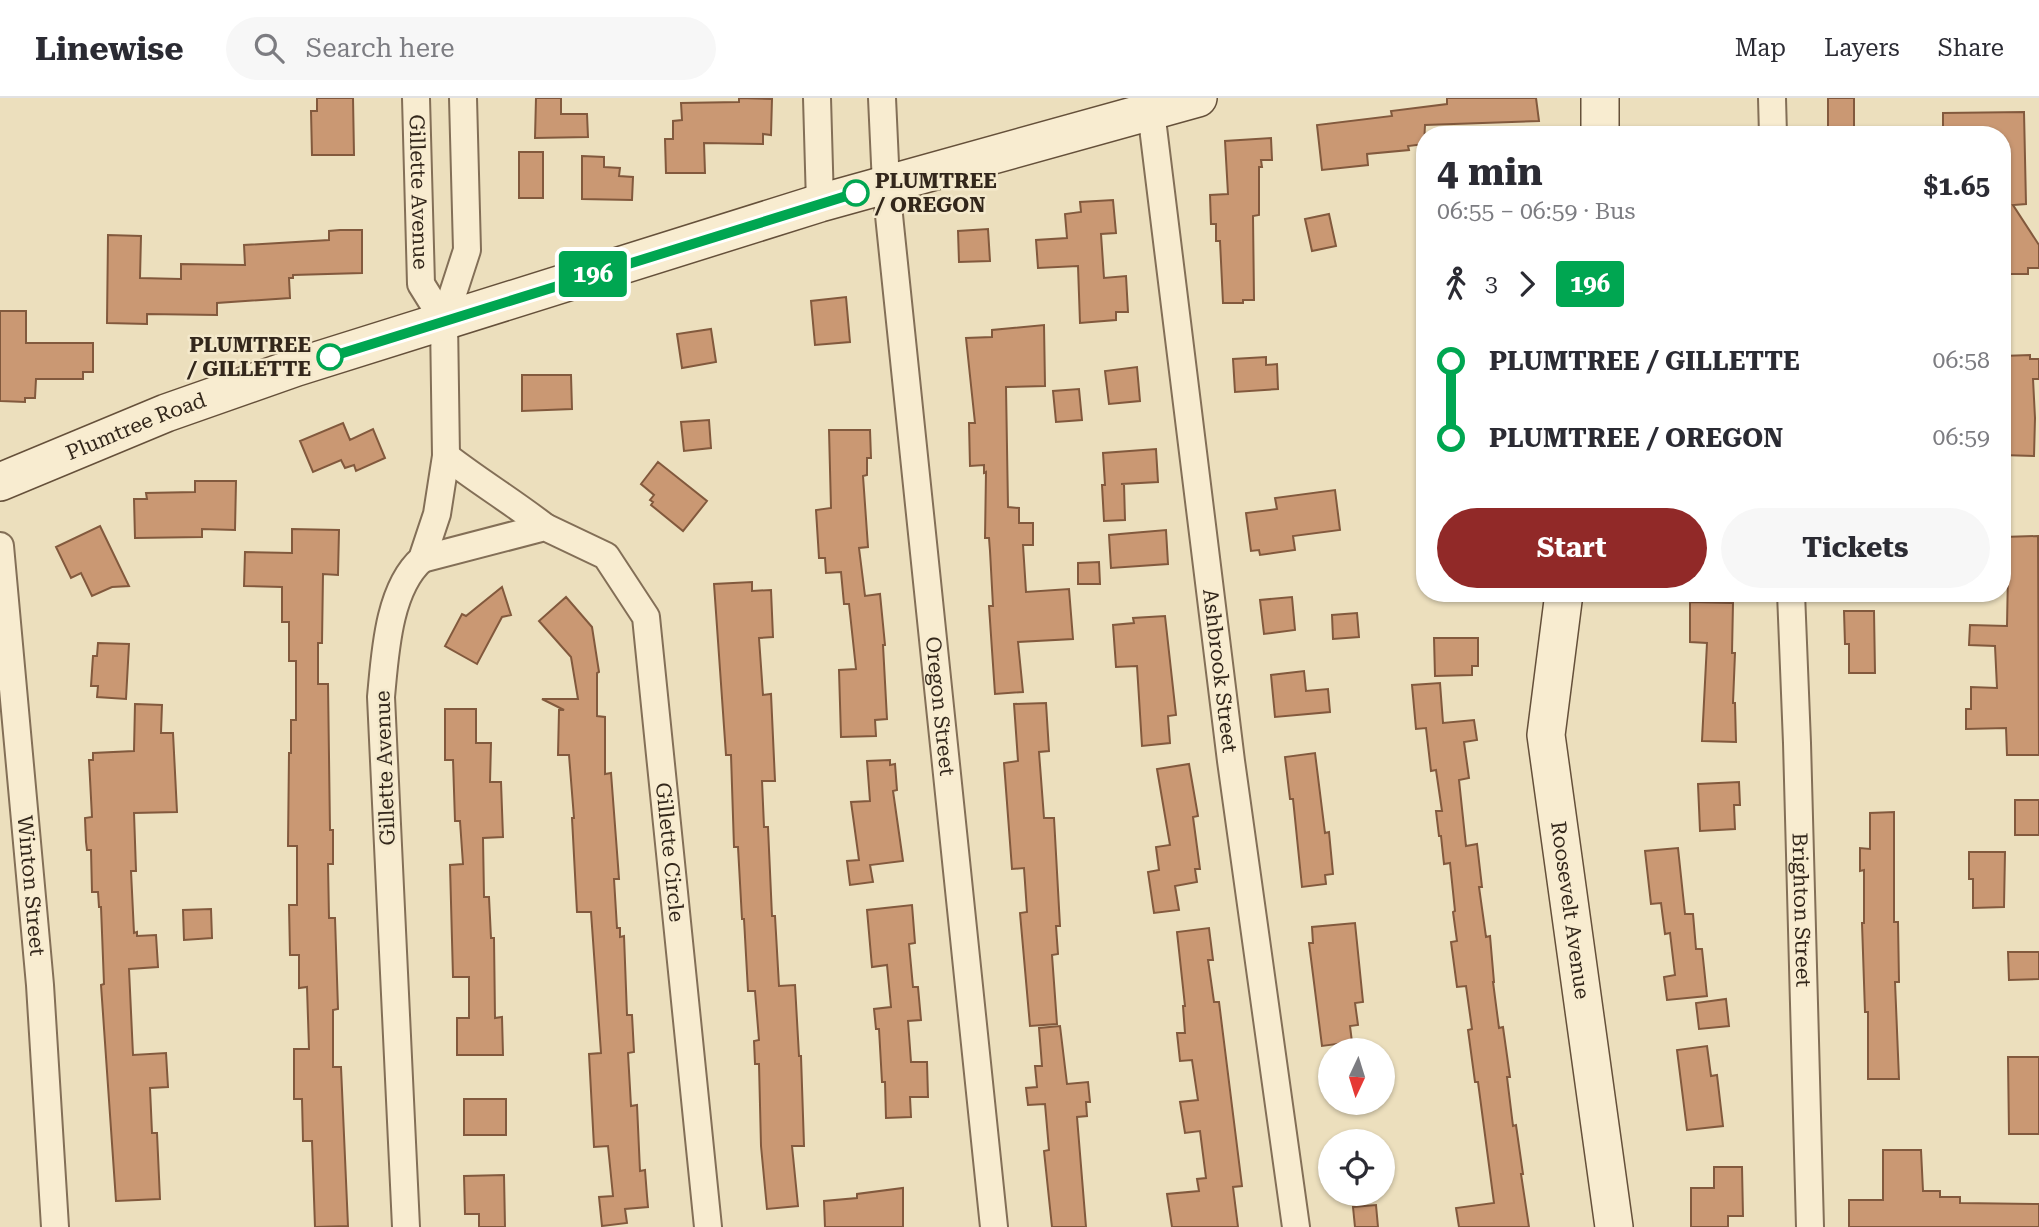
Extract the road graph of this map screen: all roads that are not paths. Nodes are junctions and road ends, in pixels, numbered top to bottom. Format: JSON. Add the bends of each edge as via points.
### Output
{"nodes":[{"id":1,"x":416,"y":98,"type":"edge"},
{"id":2,"x":463,"y":98,"type":"edge"},
{"id":3,"x":817,"y":98,"type":"edge"},
{"id":4,"x":882,"y":98,"type":"edge"},
{"id":5,"x":1198,"y":98,"type":"edge"},
{"id":6,"x":1600,"y":98,"type":"edge"},
{"id":7,"x":1772,"y":98,"type":"edge"},
{"id":8,"x":1151,"y":111,"type":"junction"},
{"id":9,"x":1600,"y":126,"type":"edge"},
{"id":10,"x":1773,"y":126,"type":"edge"},
{"id":11,"x":886,"y":185,"type":"junction"},
{"id":12,"x":820,"y":203,"type":"junction"},
{"id":13,"x":444,"y":321,"type":"junction"},
{"id":14,"x":446,"y":456,"type":"junction"},
{"id":15,"x":0,"y":482,"type":"edge"},
{"id":16,"x":545,"y":527,"type":"junction"},
{"id":17,"x":0,"y":546,"type":"edge"},
{"id":18,"x":422,"y":559,"type":"junction"},
{"id":19,"x":1563,"y":602,"type":"edge"},
{"id":20,"x":1791,"y":602,"type":"edge"},
{"id":21,"x":55,"y":1227,"type":"edge"},
{"id":22,"x":405,"y":1227,"type":"edge"},
{"id":23,"x":708,"y":1227,"type":"edge"},
{"id":24,"x":994,"y":1227,"type":"edge"},
{"id":25,"x":1296,"y":1227,"type":"edge"},
{"id":26,"x":1614,"y":1227,"type":"edge"},
{"id":27,"x":1810,"y":1227,"type":"edge"}],
"edges":[{"from":1,"to":13,"type":"street","name":"Gillette Avenue","via":[[421,284]]},
{"from":2,"to":13,"type":"street","name":"Gillette Avenue","via":[[467,250]]},
{"from":3,"to":12,"type":"street"},
{"from":4,"to":11,"type":"street","name":"Oregon Street"},
{"from":5,"to":8,"type":"street","name":"Plumtree Road"},
{"from":6,"to":9,"type":"street"},
{"from":7,"to":10,"type":"street"},
{"from":8,"to":11,"type":"street","name":"Plumtree Road"},
{"from":8,"to":25,"type":"street","name":"Ashbrook Street","via":[[1231,761]]},
{"from":11,"to":12,"type":"street","name":"Plumtree Road"},
{"from":11,"to":24,"type":"street","name":"Oregon Street"},
{"from":12,"to":13,"type":"street","name":"Plumtree Road"},
{"from":13,"to":14,"type":"street","name":"Gillette Avenue"},
{"from":13,"to":15,"type":"street","name":"Plumtree Road","via":[[199,401]]},
{"from":14,"to":16,"type":"street","name":"Gillette Circle"},
{"from":14,"to":18,"type":"street","name":"Gillette Avenue","via":[[437,514]]},
{"from":16,"to":18,"type":"street"},
{"from":16,"to":23,"type":"street","name":"Gillette Circle","via":[[606,555],[646,617]]},
{"from":17,"to":21,"type":"street","name":"Winton Street","via":[[40,985]]},
{"from":18,"to":22,"type":"street","name":"Gillette Avenue","via":[[397,603],[380,697]]},
{"from":19,"to":26,"type":"street","name":"Roosevelt Avenue","via":[[1546,735]]},
{"from":20,"to":27,"type":"street","name":"Brighton Street"}]}
